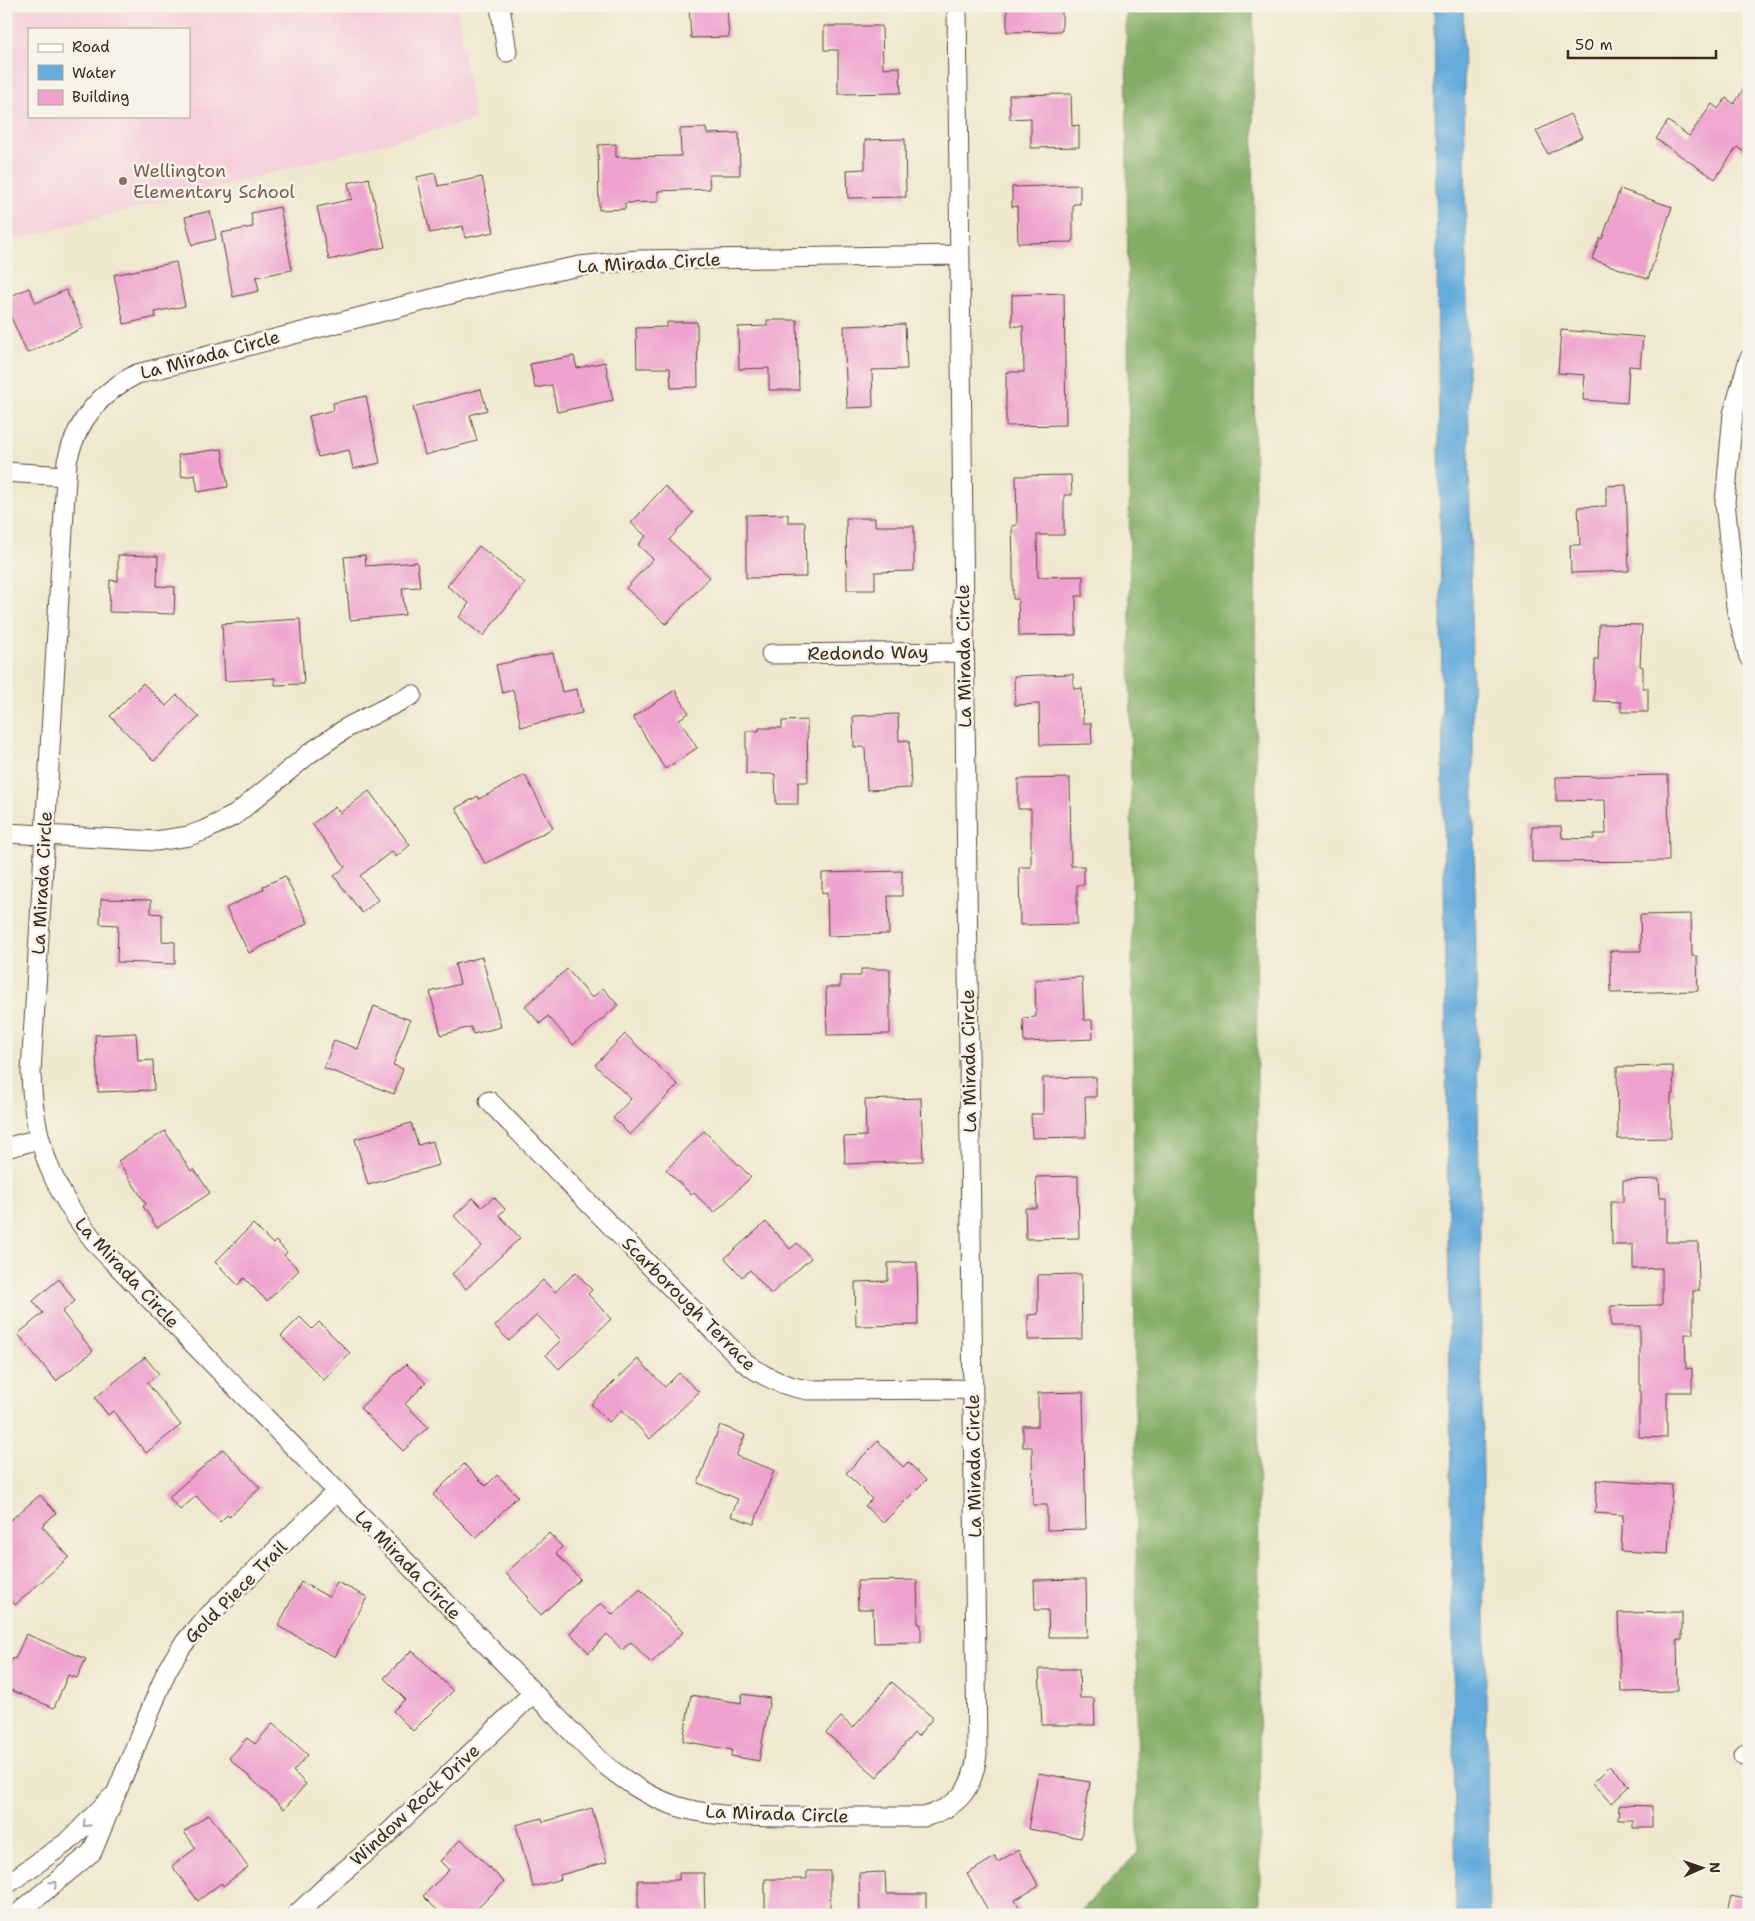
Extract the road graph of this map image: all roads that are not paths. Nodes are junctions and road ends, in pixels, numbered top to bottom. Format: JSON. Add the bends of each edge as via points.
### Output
{"nodes":[{"id":1,"x":500,"y":6,"type":"edge"},
{"id":2,"x":957,"y":6,"type":"edge"},
{"id":3,"x":508,"y":52,"type":"dead end"},
{"id":4,"x":960,"y":255,"type":"junction"},
{"id":5,"x":1749,"y":359,"type":"edge"},
{"id":6,"x":6,"y":472,"type":"edge"},
{"id":7,"x":65,"y":476,"type":"junction"},
{"id":8,"x":964,"y":652,"type":"junction"},
{"id":9,"x":771,"y":654,"type":"dead end"},
{"id":10,"x":1749,"y":657,"type":"edge"},
{"id":11,"x":412,"y":695,"type":"dead end"},
{"id":12,"x":6,"y":833,"type":"edge"},
{"id":13,"x":45,"y":836,"type":"junction"},
{"id":14,"x":489,"y":1101,"type":"dead end"},
{"id":15,"x":39,"y":1139,"type":"junction"},
{"id":16,"x":6,"y":1148,"type":"edge"},
{"id":17,"x":973,"y":1389,"type":"junction"},
{"id":18,"x":337,"y":1491,"type":"junction"},
{"id":19,"x":533,"y":1693,"type":"junction"},
{"id":20,"x":119,"y":1788,"type":"junction"},
{"id":21,"x":6,"y":1885,"type":"edge"},
{"id":22,"x":16,"y":1915,"type":"edge"},
{"id":23,"x":296,"y":1915,"type":"edge"}],
"edges":[{"from":1,"to":3,"type":"street"},
{"from":2,"to":4,"type":"street","name":"La Mirada Circle"},
{"from":4,"to":7,"type":"street","name":"La Mirada Circle","via":[[638,260],[560,269],[498,282],[137,374],[101,397],[83,420],[71,446]]},
{"from":4,"to":8,"type":"street","name":"La Mirada Circle"},
{"from":5,"to":10,"type":"street","via":[[1733,414],[1725,502],[1736,607]]},
{"from":6,"to":7,"type":"street"},
{"from":7,"to":13,"type":"street","name":"La Mirada Circle"},
{"from":8,"to":9,"type":"street","name":"Redondo Way"},
{"from":8,"to":17,"type":"street","name":"La Mirada Circle"},
{"from":11,"to":13,"type":"street","via":[[348,727],[310,753],[235,815],[205,830],[156,841]]},
{"from":12,"to":13,"type":"street"},
{"from":13,"to":15,"type":"street","name":"La Mirada Circle","via":[[32,1072]]},
{"from":14,"to":17,"type":"street","name":"Scarborough Terrace","via":[[743,1361],[766,1378],[808,1390]]},
{"from":15,"to":16,"type":"street"},
{"from":15,"to":18,"type":"street","name":"La Mirada Circle","via":[[48,1168],[81,1226]]},
{"from":17,"to":19,"type":"street","name":"La Mirada Circle","via":[[977,1754],[970,1783],[951,1806],[924,1817],[738,1816],[707,1814],[677,1806],[648,1795],[622,1779]]},
{"from":18,"to":19,"type":"street","name":"La Mirada Circle"},
{"from":18,"to":20,"type":"street","name":"Gold Piece Trail","via":[[200,1624],[182,1646],[167,1670]]},
{"from":19,"to":23,"type":"street","name":"Window Rock Drive","via":[[379,1842]]},
{"from":20,"to":21,"type":"street","name":"Gold Piece Trail","one_way":true,"via":[[70,1840]]},
{"from":22,"to":20,"type":"street","name":"Gold Piece Trail","one_way":true,"via":[[92,1852]]}]}
